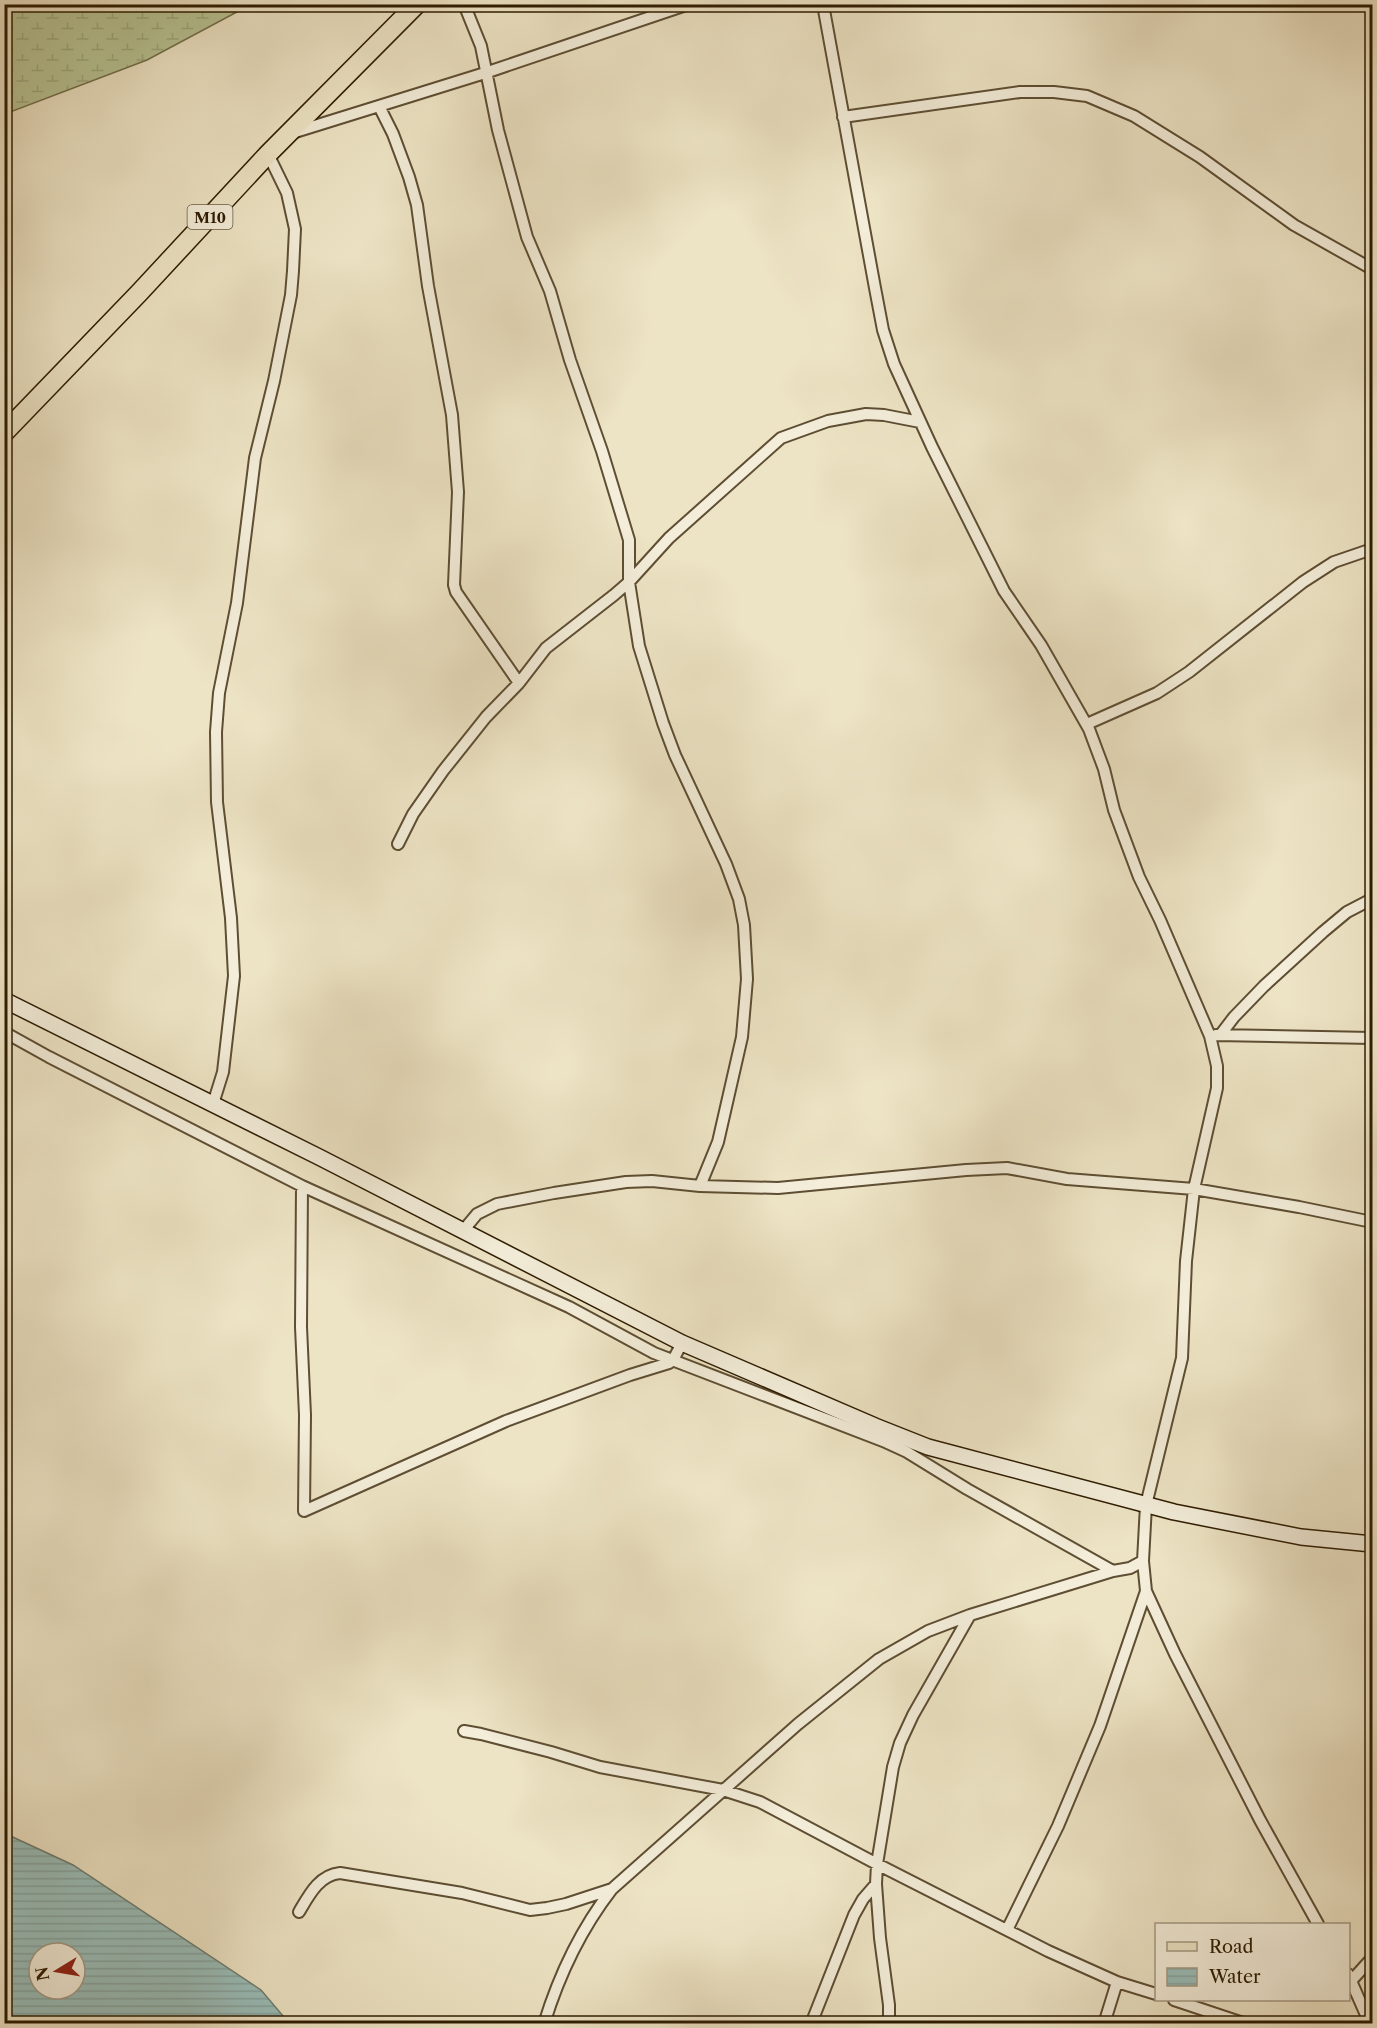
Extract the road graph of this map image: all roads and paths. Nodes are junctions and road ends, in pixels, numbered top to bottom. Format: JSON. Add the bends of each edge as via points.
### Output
{"nodes":[{"id":1,"x":417,"y":4,"type":"edge"},
{"id":2,"x":464,"y":4,"type":"edge"},
{"id":3,"x":688,"y":4,"type":"edge"},
{"id":4,"x":821,"y":4,"type":"edge"},
{"id":5,"x":485,"y":73,"type":"junction"},
{"id":6,"x":379,"y":106,"type":"junction"},
{"id":7,"x":843,"y":117,"type":"junction"},
{"id":8,"x":287,"y":135,"type":"junction"},
{"id":9,"x":268,"y":154,"type":"junction"},
{"id":10,"x":1372,"y":269,"type":"edge"},
{"id":11,"x":920,"y":422,"type":"junction"},
{"id":12,"x":4,"y":433,"type":"edge"},
{"id":13,"x":1372,"y":549,"type":"edge"},
{"id":14,"x":629,"y":582,"type":"junction"},
{"id":15,"x":519,"y":683,"type":"junction"},
{"id":16,"x":1087,"y":724,"type":"junction"},
{"id":17,"x":398,"y":844,"type":"dead end"},
{"id":18,"x":1372,"y":899,"type":"edge"},
{"id":19,"x":4,"y":1000,"type":"edge"},
{"id":20,"x":4,"y":1032,"type":"edge"},
{"id":21,"x":1216,"y":1035,"type":"junction"},
{"id":22,"x":1372,"y":1038,"type":"edge"},
{"id":23,"x":213,"y":1104,"type":"junction"},
{"id":24,"x":302,"y":1186,"type":"junction"},
{"id":25,"x":700,"y":1186,"type":"junction"},
{"id":26,"x":1194,"y":1189,"type":"junction"},
{"id":27,"x":1372,"y":1222,"type":"edge"},
{"id":28,"x":462,"y":1232,"type":"junction"},
{"id":29,"x":682,"y":1343,"type":"junction"},
{"id":30,"x":673,"y":1360,"type":"junction"},
{"id":31,"x":1146,"y":1505,"type":"junction"},
{"id":32,"x":1372,"y":1544,"type":"edge"},
{"id":33,"x":1143,"y":1561,"type":"junction"},
{"id":34,"x":1113,"y":1571,"type":"junction"},
{"id":35,"x":1146,"y":1591,"type":"junction"},
{"id":36,"x":970,"y":1615,"type":"junction"},
{"id":37,"x":464,"y":1731,"type":"dead end"},
{"id":38,"x":723,"y":1790,"type":"junction"},
{"id":39,"x":877,"y":1864,"type":"junction"},
{"id":40,"x":876,"y":1884,"type":"junction"},
{"id":41,"x":612,"y":1889,"type":"junction"},
{"id":42,"x":298,"y":1912,"type":"dead end"},
{"id":43,"x":1317,"y":1923,"type":"edge"},
{"id":44,"x":1006,"y":1930,"type":"junction"},
{"id":45,"x":1372,"y":1958,"type":"edge"},
{"id":46,"x":1351,"y":1977,"type":"edge"},
{"id":47,"x":1118,"y":1982,"type":"junction"},
{"id":48,"x":1155,"y":1994,"type":"edge"},
{"id":49,"x":1177,"y":2001,"type":"edge"},
{"id":50,"x":544,"y":2024,"type":"edge"},
{"id":51,"x":811,"y":2024,"type":"edge"},
{"id":52,"x":889,"y":2024,"type":"edge"},
{"id":53,"x":1104,"y":2024,"type":"edge"},
{"id":54,"x":1246,"y":2024,"type":"edge"},
{"id":55,"x":1370,"y":2024,"type":"edge"}],
"edges":[{"from":1,"to":8,"type":"main road","number":"M10"},
{"from":2,"to":5,"type":"street","via":[[481,46]]},
{"from":3,"to":5,"type":"street"},
{"from":4,"to":7,"type":"street"},
{"from":5,"to":6,"type":"street"},
{"from":5,"to":14,"type":"street","via":[[527,237],[550,291],[619,504],[628,540]]},
{"from":6,"to":8,"type":"street"},
{"from":6,"to":15,"type":"street","via":[[393,134],[417,205],[452,415],[458,492],[454,585]]},
{"from":7,"to":10,"type":"street","via":[[1020,92],[1087,96],[1134,116],[1200,157],[1294,225]]},
{"from":7,"to":11,"type":"street","via":[[883,330]]},
{"from":8,"to":9,"type":"main road","number":"M10"},
{"from":9,"to":12,"type":"main road","number":"M10"},
{"from":9,"to":23,"type":"street","via":[[287,194],[295,229],[293,271],[274,381],[255,458],[237,603],[219,693],[218,802],[234,976],[223,1072]]},
{"from":11,"to":14,"type":"street","via":[[866,414],[828,421],[781,438],[669,538]]},
{"from":11,"to":16,"type":"street","via":[[999,581]]},
{"from":13,"to":16,"type":"street","via":[[1334,562],[1303,582],[1157,693]]},
{"from":14,"to":15,"type":"street","via":[[546,648]]},
{"from":14,"to":25,"type":"street","via":[[639,646],[663,723],[726,864],[744,925],[747,979],[742,1037],[718,1142]]},
{"from":15,"to":17,"type":"street","via":[[443,771]]},
{"from":16,"to":21,"type":"street","via":[[1139,877]]},
{"from":18,"to":21,"type":"street","via":[[1347,912],[1323,932]]},
{"from":19,"to":23,"type":"street"},
{"from":20,"to":24,"type":"street"},
{"from":21,"to":22,"type":"street"},
{"from":21,"to":26,"type":"street","via":[[1216,1088]]},
{"from":23,"to":28,"type":"street"},
{"from":24,"to":30,"type":"street","via":[[569,1307]]},
{"from":24,"to":30,"type":"street","via":[[304,1511],[506,1421]]},
{"from":25,"to":26,"type":"street","via":[[778,1188],[1007,1168],[1067,1179]]},
{"from":25,"to":28,"type":"street","via":[[652,1180],[526,1198],[497,1204],[477,1214]]},
{"from":26,"to":27,"type":"street"},
{"from":26,"to":31,"type":"street","via":[[1182,1358]]},
{"from":28,"to":29,"type":"street"},
{"from":29,"to":30,"type":"street"},
{"from":29,"to":31,"type":"street","via":[[928,1447]]},
{"from":30,"to":34,"type":"street","via":[[899,1448]]},
{"from":31,"to":32,"type":"street","via":[[1301,1537]]},
{"from":31,"to":33,"type":"street"},
{"from":33,"to":34,"type":"street"},
{"from":33,"to":35,"type":"street"},
{"from":34,"to":36,"type":"street"},
{"from":35,"to":43,"type":"street","via":[[1260,1820]]},
{"from":35,"to":44,"type":"street","via":[[1100,1726],[1054,1835]]},
{"from":36,"to":38,"type":"street","via":[[928,1631],[879,1659]]},
{"from":36,"to":39,"type":"street","via":[[900,1743]]},
{"from":37,"to":38,"type":"street","via":[[600,1767]]},
{"from":38,"to":39,"type":"street","via":[[760,1802]]},
{"from":38,"to":41,"type":"street"},
{"from":39,"to":40,"type":"street"},
{"from":39,"to":44,"type":"street"},
{"from":40,"to":51,"type":"street","via":[[854,1915]]},
{"from":40,"to":52,"type":"street"},
{"from":41,"to":42,"type":"street","via":[[530,1910],[462,1893],[340,1873],[313,1888]]},
{"from":41,"to":50,"type":"street","via":[[569,1957]]},
{"from":44,"to":47,"type":"street"},
{"from":45,"to":46,"type":"street"},
{"from":46,"to":55,"type":"street"},
{"from":47,"to":48,"type":"street"},
{"from":47,"to":53,"type":"street"},
{"from":49,"to":54,"type":"street"}]}
